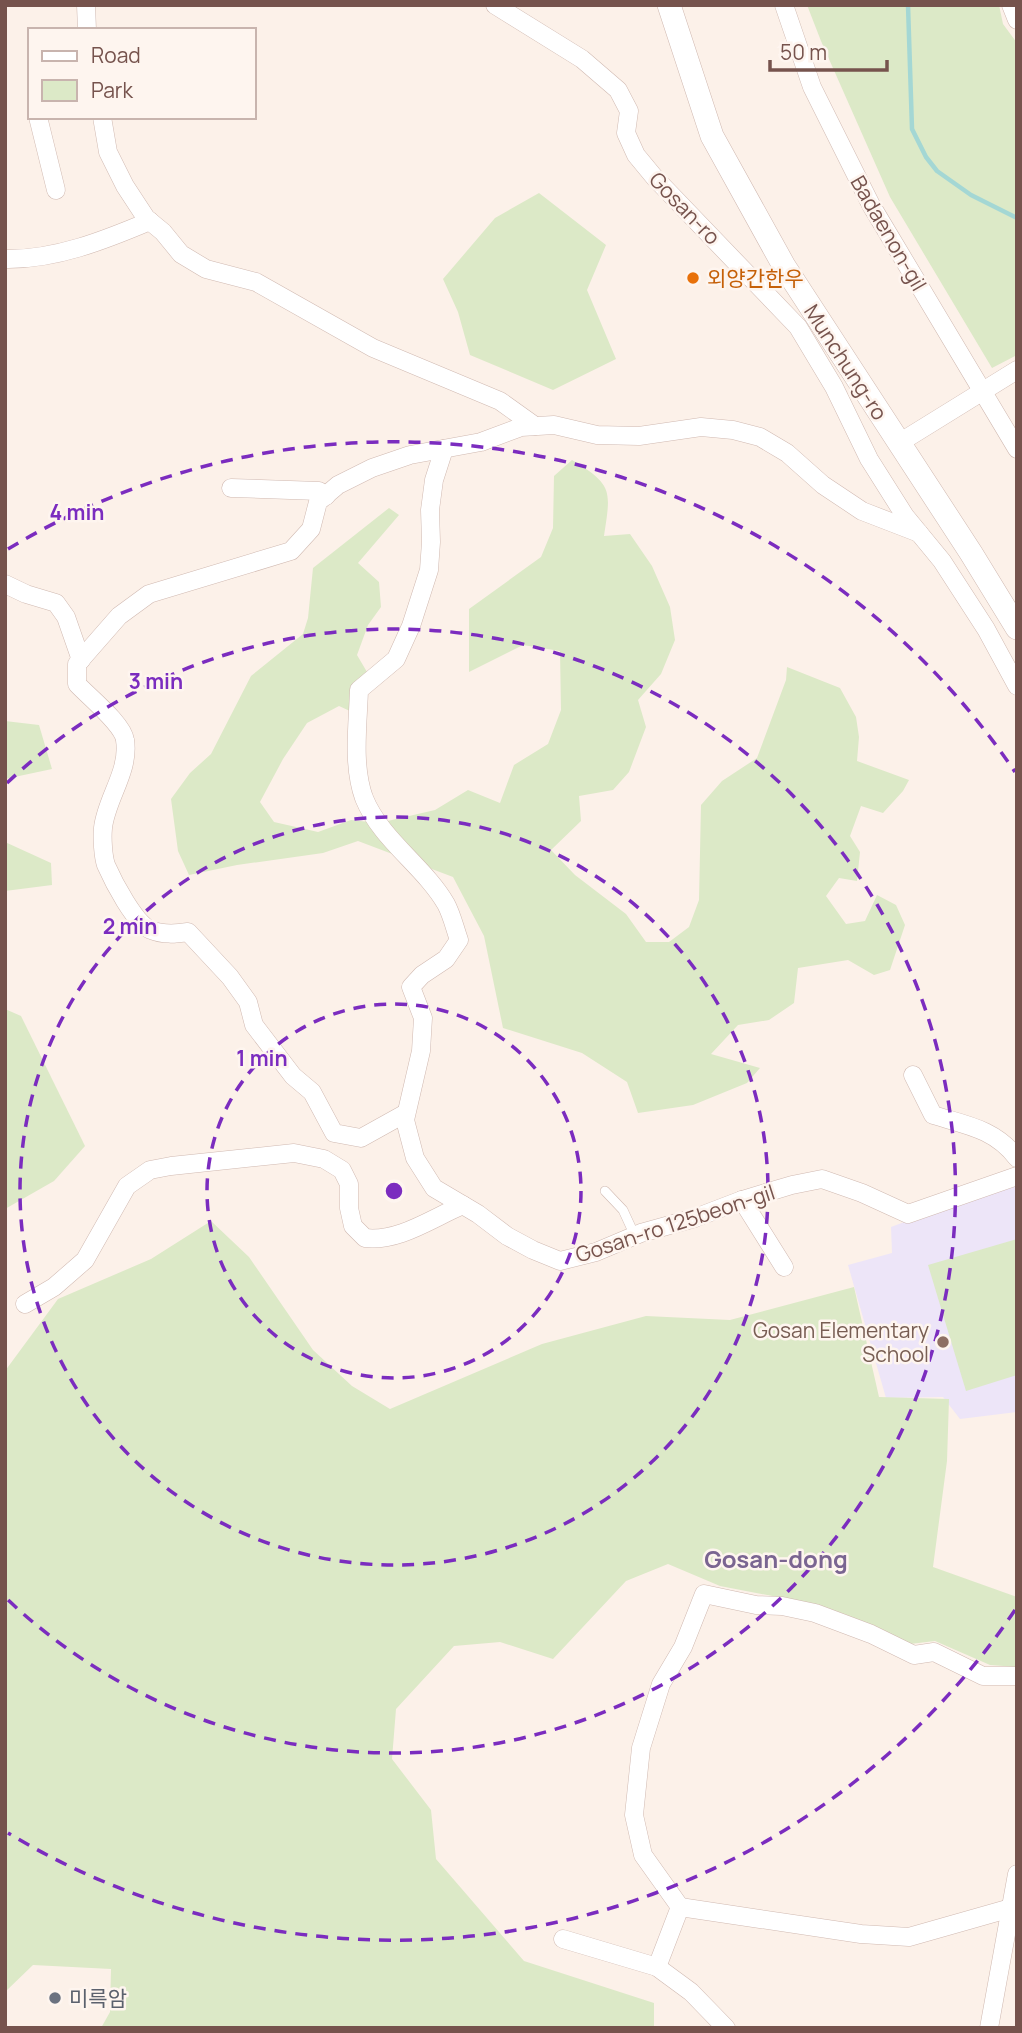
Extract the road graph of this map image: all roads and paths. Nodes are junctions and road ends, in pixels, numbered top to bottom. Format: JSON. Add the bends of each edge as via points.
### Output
{"nodes":[{"id":1,"x":86,"y":5,"type":"edge"},
{"id":2,"x":495,"y":5,"type":"edge"},
{"id":3,"x":669,"y":5,"type":"edge"},
{"id":4,"x":784,"y":5,"type":"edge"},
{"id":5,"x":1010,"y":5,"type":"edge"},
{"id":6,"x":1017,"y":20,"type":"edge"},
{"id":7,"x":87,"y":28,"type":"edge"},
{"id":8,"x":39,"y":119,"type":"edge"},
{"id":9,"x":102,"y":119,"type":"edge"},
{"id":10,"x":57,"y":190,"type":"dead end"},
{"id":11,"x":150,"y":222,"type":"junction"},
{"id":12,"x":5,"y":260,"type":"edge"},
{"id":13,"x":1017,"y":370,"type":"edge"},
{"id":14,"x":982,"y":391,"type":"junction"},
{"id":15,"x":535,"y":426,"type":"junction"},
{"id":16,"x":899,"y":443,"type":"junction"},
{"id":17,"x":444,"y":449,"type":"junction"},
{"id":18,"x":1017,"y":449,"type":"edge"},
{"id":19,"x":232,"y":488,"type":"dead end"},
{"id":20,"x":326,"y":496,"type":"junction"},
{"id":21,"x":919,"y":533,"type":"junction"},
{"id":22,"x":5,"y":583,"type":"edge"},
{"id":23,"x":1017,"y":628,"type":"edge"},
{"id":24,"x":81,"y":660,"type":"junction"},
{"id":25,"x":1017,"y":686,"type":"edge"},
{"id":26,"x":913,"y":1074,"type":"dead end"},
{"id":27,"x":406,"y":1113,"type":"junction"},
{"id":28,"x":1017,"y":1158,"type":"edge"},
{"id":29,"x":1017,"y":1176,"type":"edge"},
{"id":30,"x":605,"y":1191,"type":"dead end"},
{"id":31,"x":742,"y":1200,"type":"junction"},
{"id":32,"x":463,"y":1205,"type":"junction"},
{"id":33,"x":635,"y":1236,"type":"junction"},
{"id":34,"x":784,"y":1268,"type":"dead end"},
{"id":35,"x":25,"y":1304,"type":"dead end"},
{"id":36,"x":1017,"y":1676,"type":"edge"},
{"id":37,"x":1017,"y":1874,"type":"edge"},
{"id":38,"x":680,"y":1907,"type":"junction"},
{"id":39,"x":1011,"y":1908,"type":"junction"},
{"id":40,"x":563,"y":1939,"type":"dead end"},
{"id":41,"x":657,"y":1968,"type":"junction"},
{"id":42,"x":723,"y":2027,"type":"edge"},
{"id":43,"x":989,"y":2028,"type":"edge"}],
"edges":[{"from":1,"to":7,"type":"street"},
{"from":2,"to":21,"type":"street","name":"Gosan-ro","via":[[582,59],[618,90],[629,111],[626,134],[636,155],[798,327],[869,459]]},
{"from":3,"to":16,"type":"street","name":"Munchung-ro","via":[[712,136],[784,266]]},
{"from":4,"to":14,"type":"street","name":"Badaenon-gil","via":[[812,87],[871,205]]},
{"from":5,"to":6,"type":"street"},
{"from":8,"to":10,"type":"street"},
{"from":9,"to":11,"type":"street","via":[[108,152]]},
{"from":11,"to":12,"type":"street","via":[[91,244]]},
{"from":11,"to":15,"type":"street","via":[[181,254],[206,269],[256,282],[373,348],[499,401]]},
{"from":13,"to":14,"type":"street"},
{"from":14,"to":16,"type":"street"},
{"from":14,"to":18,"type":"street","name":"Badaenon-gil"},
{"from":15,"to":17,"type":"street"},
{"from":15,"to":21,"type":"street","via":[[639,436],[701,426],[760,437],[862,511]]},
{"from":16,"to":23,"type":"street","name":"Munchung-ro"},
{"from":17,"to":20,"type":"street","via":[[372,468]]},
{"from":17,"to":27,"type":"street","name":"Gosan-ro 125beon-gil","via":[[430,510],[429,570],[411,626],[396,659],[359,690],[358,772],[364,796],[375,819],[447,906],[459,940],[446,958],[411,987],[423,1018],[421,1051]]},
{"from":19,"to":20,"type":"street","via":[[319,491]]},
{"from":20,"to":24,"type":"street","via":[[318,502],[311,529],[291,551],[149,594],[119,616]]},
{"from":21,"to":25,"type":"street","name":"Gosan-ro","via":[[986,629]]},
{"from":22,"to":24,"type":"street","via":[[56,603],[66,617]]},
{"from":24,"to":27,"type":"street","via":[[77,684],[115,722],[125,739],[123,766],[103,828],[105,863],[140,922],[166,934],[188,932],[230,977],[248,1002],[254,1025],[293,1076],[312,1092],[334,1133],[361,1138]]},
{"from":26,"to":28,"type":"street","via":[[933,1115],[989,1132]]},
{"from":27,"to":32,"type":"street","name":"Gosan-ro 125beon-gil","via":[[415,1158],[434,1188]]},
{"from":29,"to":31,"type":"street","name":"Gosan-ro 125beon-gil","via":[[908,1214],[822,1179]]},
{"from":30,"to":33,"type":"lane","via":[[623,1210]]},
{"from":31,"to":33,"type":"street","name":"Gosan-ro 125beon-gil"},
{"from":31,"to":34,"type":"street"},
{"from":32,"to":33,"type":"street","name":"Gosan-ro 125beon-gil","via":[[507,1236],[560,1261]]},
{"from":32,"to":35,"type":"street","via":[[380,1240],[365,1238],[353,1226],[349,1184],[342,1170],[324,1159],[295,1153],[150,1170],[127,1186],[85,1260]]},
{"from":36,"to":38,"type":"street","via":[[983,1676],[934,1652],[914,1655],[815,1613],[704,1594],[661,1684],[645,1735],[635,1815],[643,1855]]},
{"from":37,"to":39,"type":"street"},
{"from":38,"to":39,"type":"street","via":[[909,1937]]},
{"from":38,"to":41,"type":"street"},
{"from":39,"to":43,"type":"street"},
{"from":40,"to":41,"type":"street"},
{"from":41,"to":42,"type":"street","via":[[691,1992]]}]}
